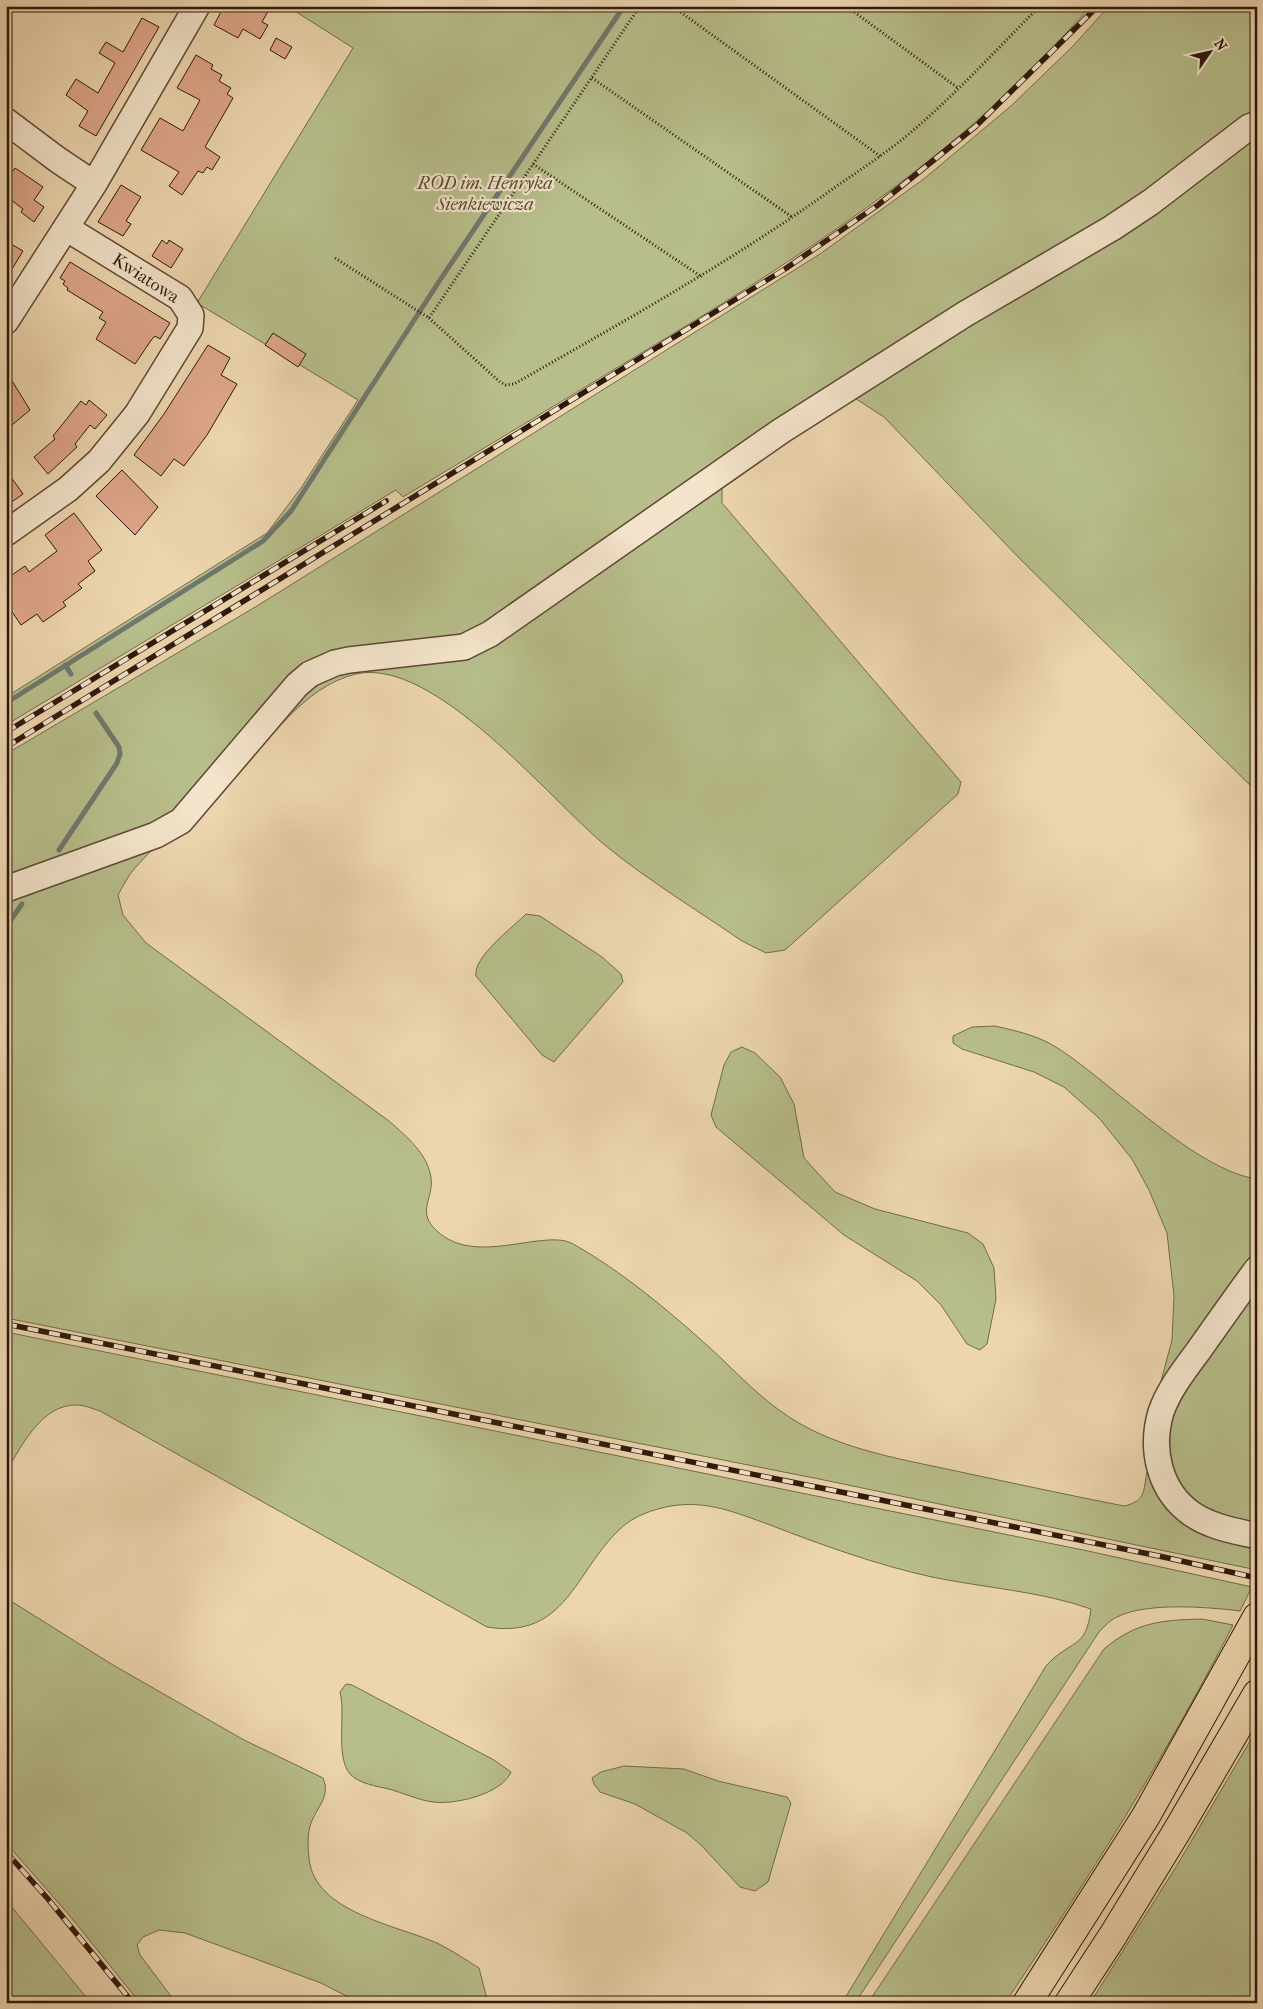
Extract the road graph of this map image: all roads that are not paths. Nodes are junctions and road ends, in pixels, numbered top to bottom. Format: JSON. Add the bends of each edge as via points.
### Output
{"nodes":[{"id":1,"x":197,"y":6,"type":"edge"},
{"id":2,"x":6,"y":121,"type":"edge"},
{"id":3,"x":1257,"y":124,"type":"edge"},
{"id":4,"x":94,"y":184,"type":"junction"},
{"id":5,"x":66,"y":228,"type":"junction"},
{"id":6,"x":6,"y":321,"type":"edge"},
{"id":7,"x":6,"y":533,"type":"edge"},
{"id":8,"x":6,"y":890,"type":"edge"},
{"id":9,"x":1257,"y":1269,"type":"edge"},
{"id":10,"x":1257,"y":1536,"type":"edge"},
{"id":11,"x":1251,"y":1629,"type":"edge"},
{"id":12,"x":1257,"y":1694,"type":"edge"},
{"id":13,"x":1027,"y":2003,"type":"edge"},
{"id":14,"x":1069,"y":2003,"type":"edge"}],
"edges":[{"from":1,"to":4,"type":"street"},
{"from":2,"to":4,"type":"street"},
{"from":3,"to":8,"type":"street","via":[[1112,228],[965,314],[781,431],[490,634],[464,647],[349,660],[322,668],[297,685],[191,811],[175,824],[156,836]]},
{"from":4,"to":5,"type":"street"},
{"from":5,"to":6,"type":"street"},
{"from":5,"to":7,"type":"street","name":"Kwiatowa","via":[[180,298],[188,308],[191,321],[186,335],[119,438],[84,476]]},
{"from":9,"to":10,"type":"street","via":[[1172,1388],[1161,1412],[1156,1454],[1173,1497],[1192,1514],[1212,1524]]},
{"from":11,"to":13,"type":"highway","via":[[1146,1816]]},
{"from":12,"to":14,"type":"highway","via":[[1172,1839]]}]}
